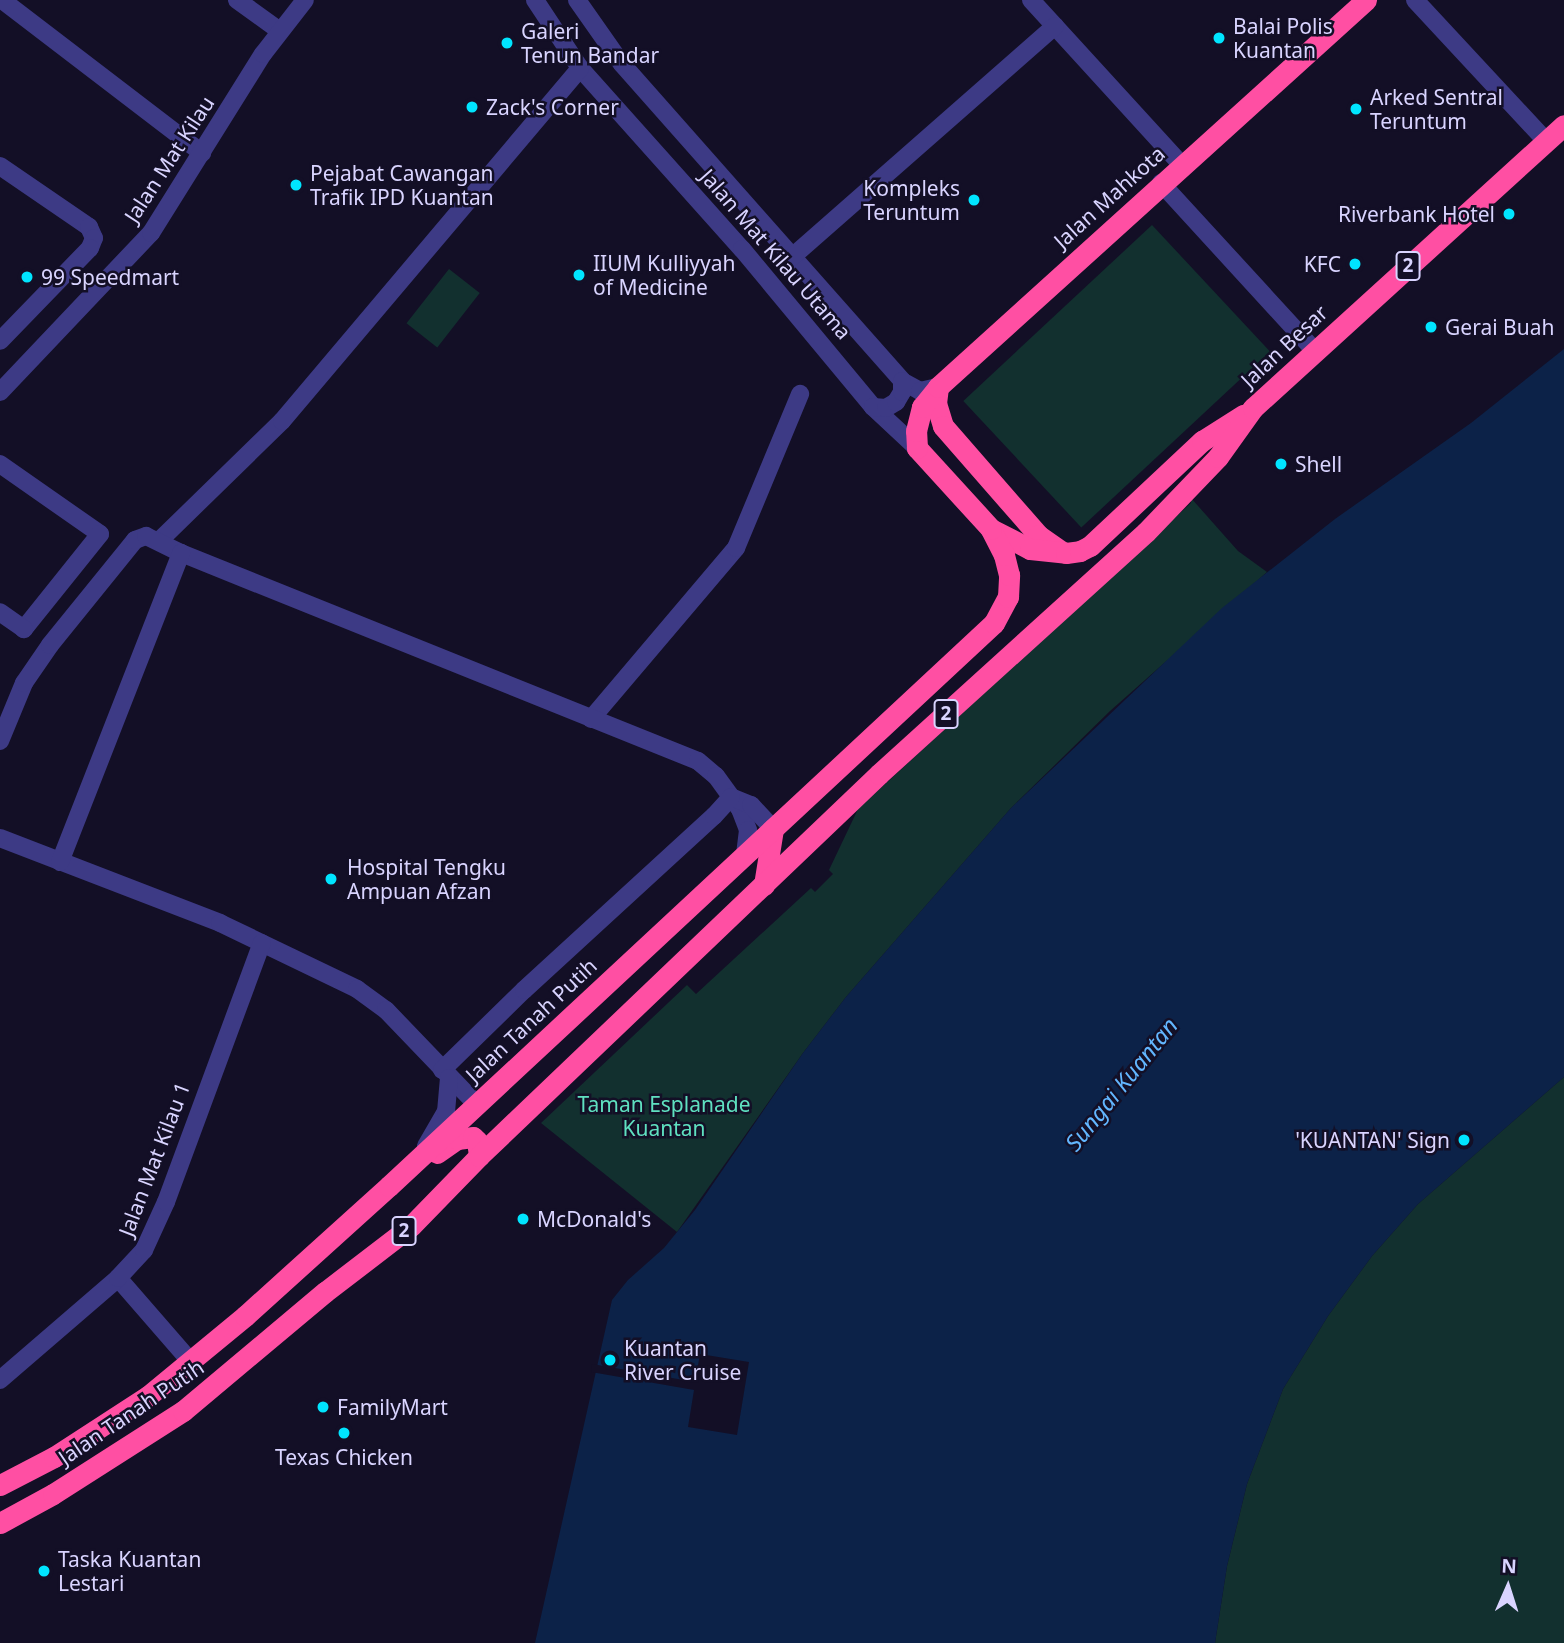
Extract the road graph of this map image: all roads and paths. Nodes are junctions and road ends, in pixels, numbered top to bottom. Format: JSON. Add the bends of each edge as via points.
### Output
{"nodes":[{"id":1,"x":2,"y":0,"type":"edge"},
{"id":2,"x":237,"y":0,"type":"edge"},
{"id":3,"x":305,"y":0,"type":"edge"},
{"id":4,"x":535,"y":0,"type":"edge"},
{"id":5,"x":577,"y":0,"type":"edge"},
{"id":6,"x":1031,"y":0,"type":"edge"},
{"id":7,"x":1366,"y":0,"type":"edge"},
{"id":8,"x":1415,"y":0,"type":"edge"},
{"id":9,"x":1055,"y":26,"type":"junction"},
{"id":10,"x":280,"y":31,"type":"junction"},
{"id":11,"x":580,"y":68,"type":"junction"},
{"id":12,"x":1564,"y":125,"type":"edge"},
{"id":13,"x":1546,"y":141,"type":"junction"},
{"id":14,"x":202,"y":153,"type":"junction"},
{"id":15,"x":1181,"y":164,"type":"junction"},
{"id":16,"x":0,"y":166,"type":"edge"},
{"id":17,"x":1161,"y":183,"type":"junction"},
{"id":18,"x":767,"y":229,"type":"junction"},
{"id":19,"x":742,"y":249,"type":"junction"},
{"id":20,"x":792,"y":257,"type":"junction"},
{"id":21,"x":0,"y":341,"type":"edge"},
{"id":22,"x":1315,"y":351,"type":"junction"},
{"id":23,"x":902,"y":381,"type":"junction"},
{"id":24,"x":938,"y":387,"type":"junction"},
{"id":25,"x":0,"y":393,"type":"edge"},
{"id":26,"x":800,"y":394,"type":"dead end"},
{"id":27,"x":873,"y":407,"type":"junction"},
{"id":28,"x":1253,"y":408,"type":"junction"},
{"id":29,"x":917,"y":448,"type":"junction"},
{"id":30,"x":0,"y":464,"type":"edge"},
{"id":31,"x":991,"y":530,"type":"junction"},
{"id":32,"x":159,"y":541,"type":"junction"},
{"id":33,"x":1066,"y":553,"type":"junction"},
{"id":34,"x":181,"y":554,"type":"junction"},
{"id":35,"x":0,"y":612,"type":"edge"},
{"id":36,"x":1052,"y":617,"type":"joint"},
{"id":37,"x":592,"y":719,"type":"junction"},
{"id":38,"x":0,"y":741,"type":"edge"},
{"id":39,"x":731,"y":797,"type":"junction"},
{"id":40,"x":774,"y":829,"type":"junction"},
{"id":41,"x":823,"y":829,"type":"junction"},
{"id":42,"x":0,"y":838,"type":"edge"},
{"id":43,"x":745,"y":855,"type":"junction"},
{"id":44,"x":60,"y":862,"type":"junction"},
{"id":45,"x":764,"y":885,"type":"junction"},
{"id":46,"x":262,"y":943,"type":"junction"},
{"id":47,"x":446,"y":1074,"type":"junction"},
{"id":48,"x":475,"y":1104,"type":"junction"},
{"id":49,"x":480,"y":1156,"type":"junction"},
{"id":50,"x":418,"y":1158,"type":"junction"},
{"id":51,"x":389,"y":1186,"type":"junction"},
{"id":52,"x":118,"y":1278,"type":"junction"},
{"id":53,"x":191,"y":1362,"type":"junction"},
{"id":54,"x":0,"y":1380,"type":"edge"},
{"id":55,"x":0,"y":1485,"type":"edge"},
{"id":56,"x":0,"y":1523,"type":"edge"}],
"edges":[{"from":1,"to":14,"type":"street"},
{"from":2,"to":10,"type":"street"},
{"from":3,"to":10,"type":"street","name":"Jalan Mat Kilau"},
{"from":4,"to":11,"type":"street","name":"Jalan Mat Kilau Utama"},
{"from":5,"to":18,"type":"street","name":"Jalan Mat Kilau Utama","via":[[622,64]]},
{"from":6,"to":9,"type":"street"},
{"from":7,"to":15,"type":"highway","name":"Jalan Mahkota"},
{"from":8,"to":13,"type":"street"},
{"from":9,"to":15,"type":"street"},
{"from":9,"to":20,"type":"street"},
{"from":10,"to":14,"type":"street","name":"Jalan Mat Kilau"},
{"from":11,"to":19,"type":"street","name":"Jalan Mat Kilau Utama"},
{"from":11,"to":32,"type":"street","via":[[279,425]]},
{"from":12,"to":13,"type":"highway","name":"Jalan Besar","number":"2"},
{"from":13,"to":22,"type":"highway","name":"Jalan Besar","number":"2"},
{"from":14,"to":25,"type":"street","name":"Jalan Mat Kilau","via":[[151,233]]},
{"from":15,"to":17,"type":"highway","name":"Jalan Mahkota"},
{"from":16,"to":21,"type":"street","via":[[89,227],[94,237],[90,248]]},
{"from":17,"to":22,"type":"street"},
{"from":17,"to":24,"type":"highway","name":"Jalan Mahkota"},
{"from":18,"to":19,"type":"street","via":[[762,246]]},
{"from":18,"to":20,"type":"street","name":"Jalan Mat Kilau Utama"},
{"from":19,"to":27,"type":"street","name":"Jalan Mat Kilau Utama"},
{"from":20,"to":23,"type":"street","name":"Jalan Mat Kilau Utama"},
{"from":22,"to":28,"type":"highway","name":"Jalan Besar","number":"2"},
{"from":23,"to":24,"type":"street","via":[[920,391]]},
{"from":23,"to":27,"type":"street","via":[[896,402],[886,408]]},
{"from":24,"to":29,"type":"highway","name":"Jalan Mahkota","via":[[922,407]]},
{"from":24,"to":33,"type":"highway","via":[[936,403],[943,426],[1038,535]]},
{"from":26,"to":37,"type":"street","via":[[736,548]]},
{"from":27,"to":29,"type":"street","name":"Jalan Mat Kilau Utama"},
{"from":28,"to":33,"type":"highway","via":[[1202,441],[1090,546]]},
{"from":28,"to":36,"type":"highway","name":"Jalan Besar","number":"2","via":[[1202,475]]},
{"from":29,"to":31,"type":"highway","name":"Jalan Mat Kilau Utama"},
{"from":30,"to":35,"type":"street","via":[[100,534],[24,629]]},
{"from":31,"to":33,"type":"highway","via":[[1030,549]]},
{"from":31,"to":40,"type":"highway","name":"Jalan Tanah Putih","number":"2","via":[[1009,575],[1003,610],[978,639]]},
{"from":32,"to":34,"type":"street"},
{"from":32,"to":38,"type":"street","via":[[146,536],[135,540],[50,645],[24,683]]},
{"from":34,"to":37,"type":"street"},
{"from":34,"to":44,"type":"street"},
{"from":36,"to":41,"type":"highway","name":"Jalan Tanah Putih","number":"2"},
{"from":37,"to":39,"type":"street","via":[[698,761]]},
{"from":39,"to":40,"type":"street","via":[[751,805]]},
{"from":39,"to":43,"type":"street","via":[[748,830]]},
{"from":39,"to":47,"type":"street","via":[[524,990]]},
{"from":40,"to":41,"type":"highway"},
{"from":40,"to":43,"type":"highway","name":"Jalan Tanah Putih","number":"2"},
{"from":40,"to":45,"type":"highway"},
{"from":41,"to":45,"type":"highway","name":"Jalan Tanah Putih","number":"2"},
{"from":42,"to":44,"type":"street"},
{"from":43,"to":48,"type":"highway","name":"Jalan Tanah Putih","number":"2"},
{"from":44,"to":46,"type":"street"},
{"from":45,"to":49,"type":"highway","name":"Jalan Tanah Putih","number":"2"},
{"from":46,"to":47,"type":"street","via":[[372,998]]},
{"from":46,"to":52,"type":"street","name":"Jalan Mat Kilau 1","via":[[155,1230]]},
{"from":47,"to":48,"type":"street"},
{"from":47,"to":50,"type":"street","via":[[446,1112]]},
{"from":48,"to":50,"type":"highway","name":"Jalan Tanah Putih","number":"2"},
{"from":49,"to":51,"type":"highway","via":[[473,1137],[457,1139]]},
{"from":49,"to":56,"type":"highway","name":"Jalan Tanah Putih","number":"2","via":[[411,1226],[183,1412]]},
{"from":50,"to":51,"type":"highway","name":"Jalan Tanah Putih","number":"2"},
{"from":51,"to":53,"type":"highway","name":"Jalan Tanah Putih","number":"2"},
{"from":52,"to":53,"type":"street"},
{"from":52,"to":54,"type":"street","name":"Jalan Mat Kilau 1"},
{"from":53,"to":55,"type":"highway","name":"Jalan Tanah Putih","number":"2","via":[[102,1428]]}]}
